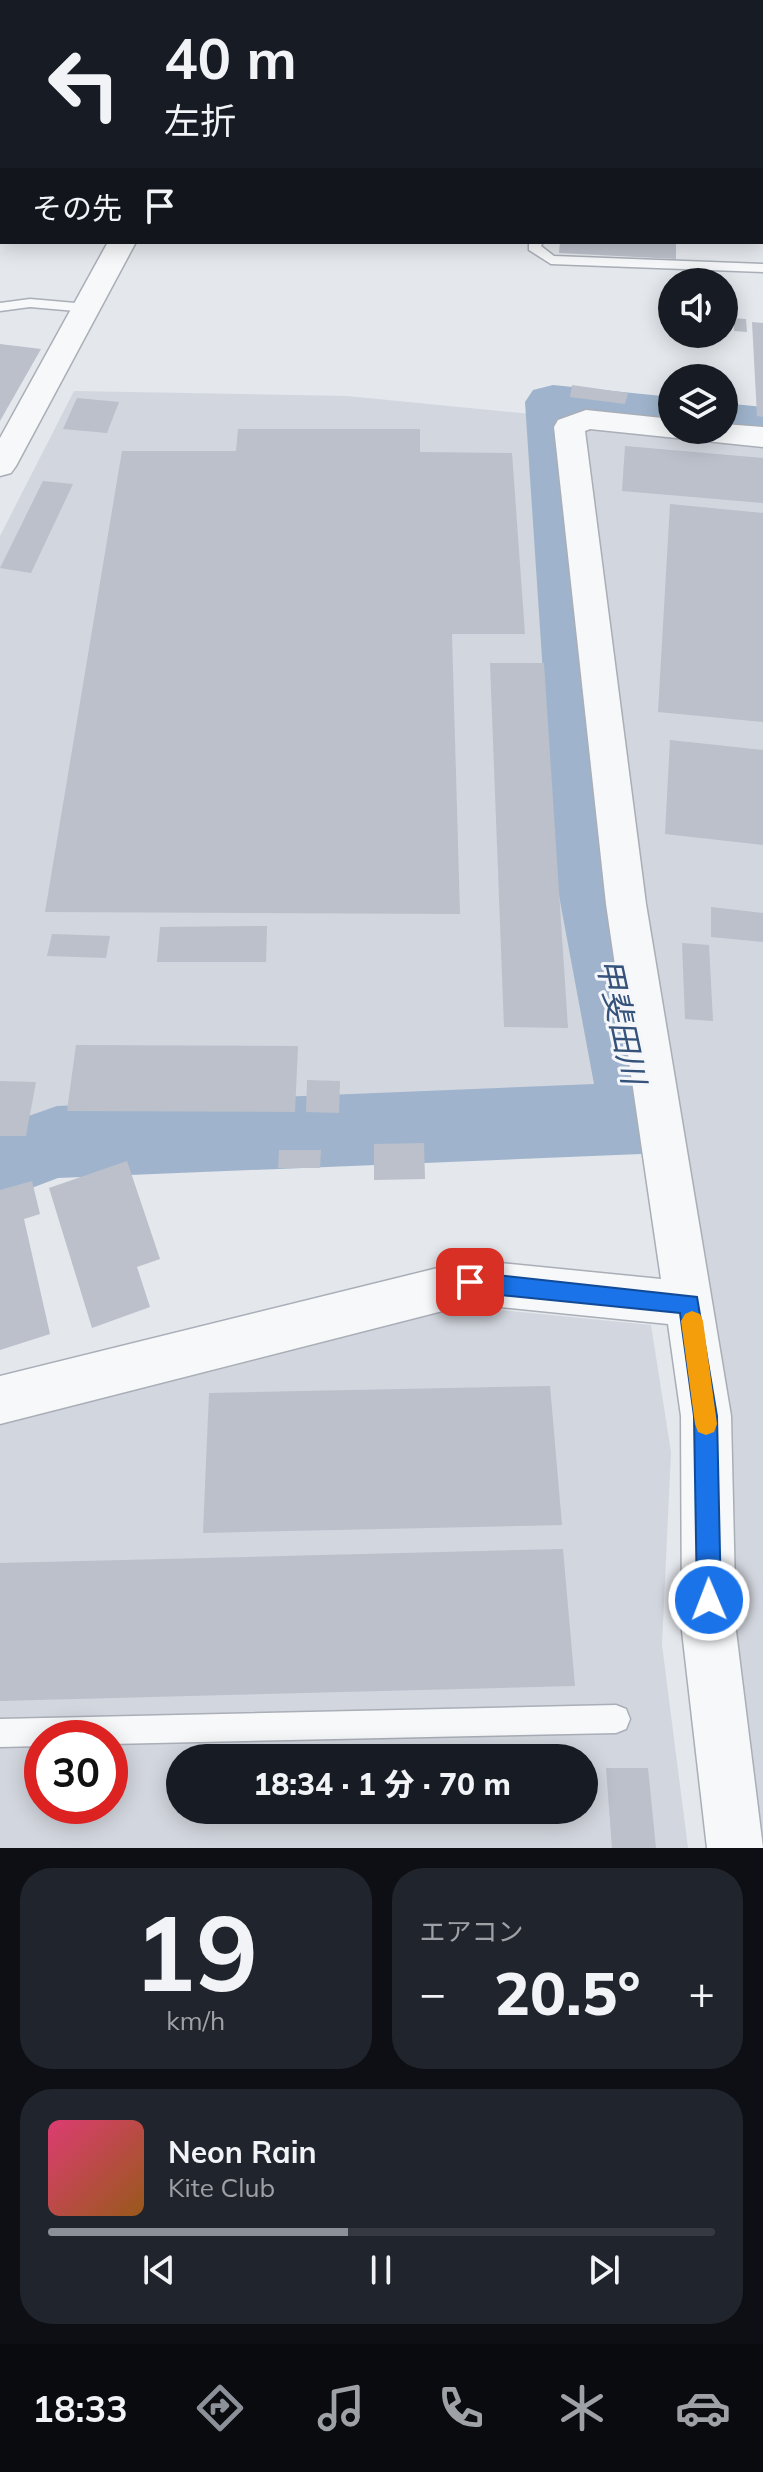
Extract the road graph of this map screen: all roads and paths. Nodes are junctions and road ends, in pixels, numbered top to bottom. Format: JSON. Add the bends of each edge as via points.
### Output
{"nodes":[{"id":1,"x":121,"y":244,"type":"edge"},
{"id":2,"x":535,"y":244,"type":"edge"},
{"id":3,"x":763,"y":268,"type":"edge"},
{"id":4,"x":0,"y":307,"type":"edge"},
{"id":5,"x":87,"y":308,"type":"junction"},
{"id":6,"x":658,"y":427,"type":"edge"},
{"id":7,"x":738,"y":435,"type":"edge"},
{"id":8,"x":763,"y":437,"type":"edge"},
{"id":9,"x":0,"y":466,"type":"edge"},
{"id":10,"x":690,"y":1304,"type":"junction"},
{"id":11,"x":0,"y":1400,"type":"edge"},
{"id":12,"x":616,"y":1719,"type":"dead end"},
{"id":13,"x":0,"y":1733,"type":"edge"},
{"id":14,"x":736,"y":1848,"type":"edge"}],
"edges":[{"from":1,"to":5,"type":"street"},
{"from":2,"to":3,"type":"lane","via":[[551,260]]},
{"from":4,"to":5,"type":"lane","via":[[30,303]]},
{"from":5,"to":9,"type":"street"},
{"from":6,"to":10,"type":"street","via":[[586,419],[569,427],[626,904]]},
{"from":7,"to":8,"type":"street"},
{"from":10,"to":11,"type":"street","via":[[470,1282]]},
{"from":10,"to":14,"type":"street","via":[[706,1416],[709,1631]]},
{"from":12,"to":13,"type":"lane"}]}
